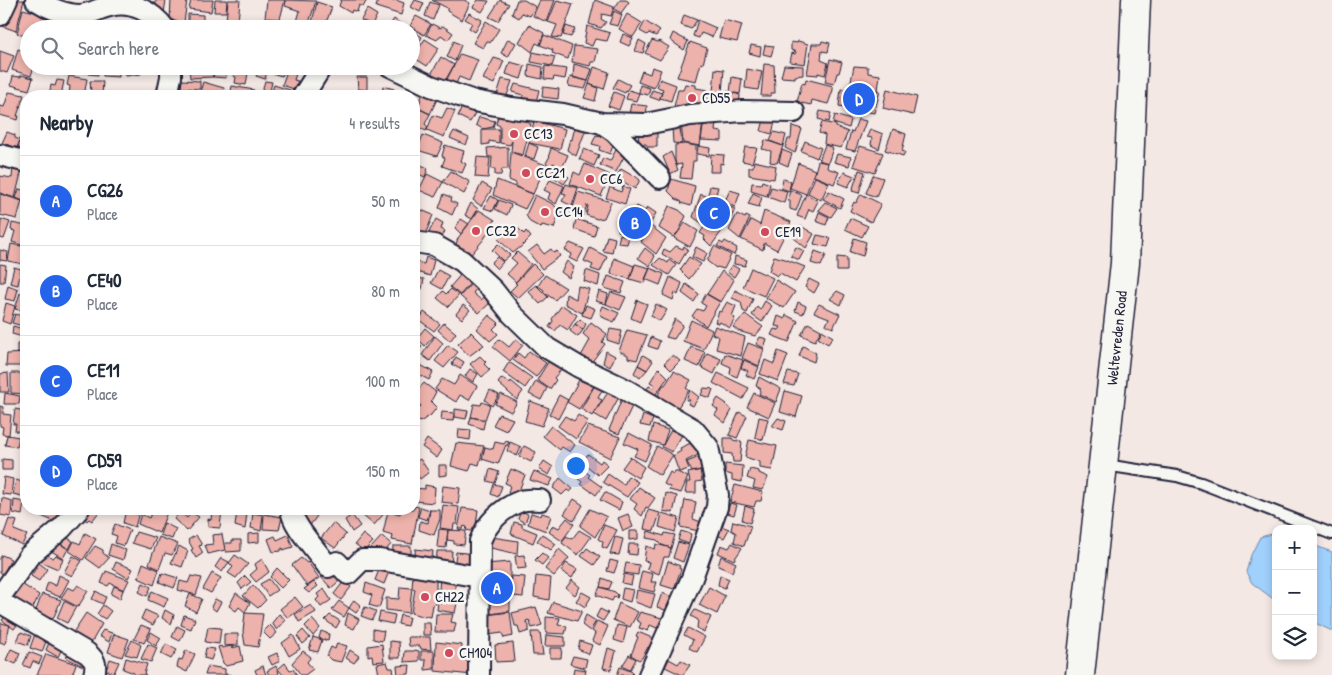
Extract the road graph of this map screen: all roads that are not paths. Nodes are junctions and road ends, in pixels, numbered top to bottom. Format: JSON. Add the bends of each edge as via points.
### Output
{"nodes":[{"id":1,"x":6,"y":0,"type":"edge"},
{"id":2,"x":36,"y":0,"type":"edge"},
{"id":3,"x":1136,"y":0,"type":"edge"},
{"id":4,"x":0,"y":15,"type":"edge"},
{"id":5,"x":155,"y":20,"type":"edge"},
{"id":6,"x":171,"y":75,"type":"edge"},
{"id":7,"x":316,"y":75,"type":"edge"},
{"id":8,"x":408,"y":75,"type":"edge"},
{"id":9,"x":168,"y":90,"type":"edge"},
{"id":10,"x":307,"y":90,"type":"edge"},
{"id":11,"x":794,"y":112,"type":"dead end"},
{"id":12,"x":602,"y":123,"type":"junction"},
{"id":13,"x":0,"y":155,"type":"edge"},
{"id":14,"x":20,"y":160,"type":"edge"},
{"id":15,"x":660,"y":178,"type":"dead end"},
{"id":16,"x":420,"y":243,"type":"edge"},
{"id":17,"x":1104,"y":465,"type":"junction"},
{"id":18,"x":540,"y":500,"type":"dead end"},
{"id":19,"x":74,"y":515,"type":"edge"},
{"id":20,"x":293,"y":515,"type":"edge"},
{"id":21,"x":1332,"y":534,"type":"edge"},
{"id":22,"x":480,"y":577,"type":"junction"},
{"id":23,"x":0,"y":597,"type":"edge"},
{"id":24,"x":0,"y":602,"type":"edge"},
{"id":25,"x":94,"y":675,"type":"edge"},
{"id":26,"x":479,"y":675,"type":"edge"},
{"id":27,"x":650,"y":675,"type":"edge"},
{"id":28,"x":1080,"y":675,"type":"edge"}],
"edges":[{"from":1,"to":4,"type":"street"},
{"from":2,"to":5,"type":"street","via":[[64,13],[80,15],[111,5],[133,5]]},
{"from":3,"to":17,"type":"street","name":"Weltevreden Road","via":[[1125,263]]},
{"from":6,"to":9,"type":"street"},
{"from":7,"to":10,"type":"street"},
{"from":8,"to":12,"type":"street","via":[[474,102]]},
{"from":11,"to":12,"type":"street","via":[[743,111],[690,115],[646,124]]},
{"from":12,"to":15,"type":"street"},
{"from":13,"to":14,"type":"street"},
{"from":16,"to":27,"type":"street","via":[[434,245],[462,261],[547,348],[693,429],[708,447],[718,495],[717,507],[692,578]]},
{"from":17,"to":21,"type":"lane","via":[[1177,476],[1201,483]]},
{"from":17,"to":28,"type":"street","name":"Weltevreden Road"},
{"from":18,"to":22,"type":"street","via":[[522,501],[500,512],[484,531],[480,541]]},
{"from":19,"to":23,"type":"street","via":[[29,556]]},
{"from":20,"to":22,"type":"street","via":[[296,527],[328,567],[337,562],[348,574],[362,560],[371,560]]},
{"from":22,"to":26,"type":"street"},
{"from":24,"to":25,"type":"street","via":[[87,653],[94,659]]}]}
